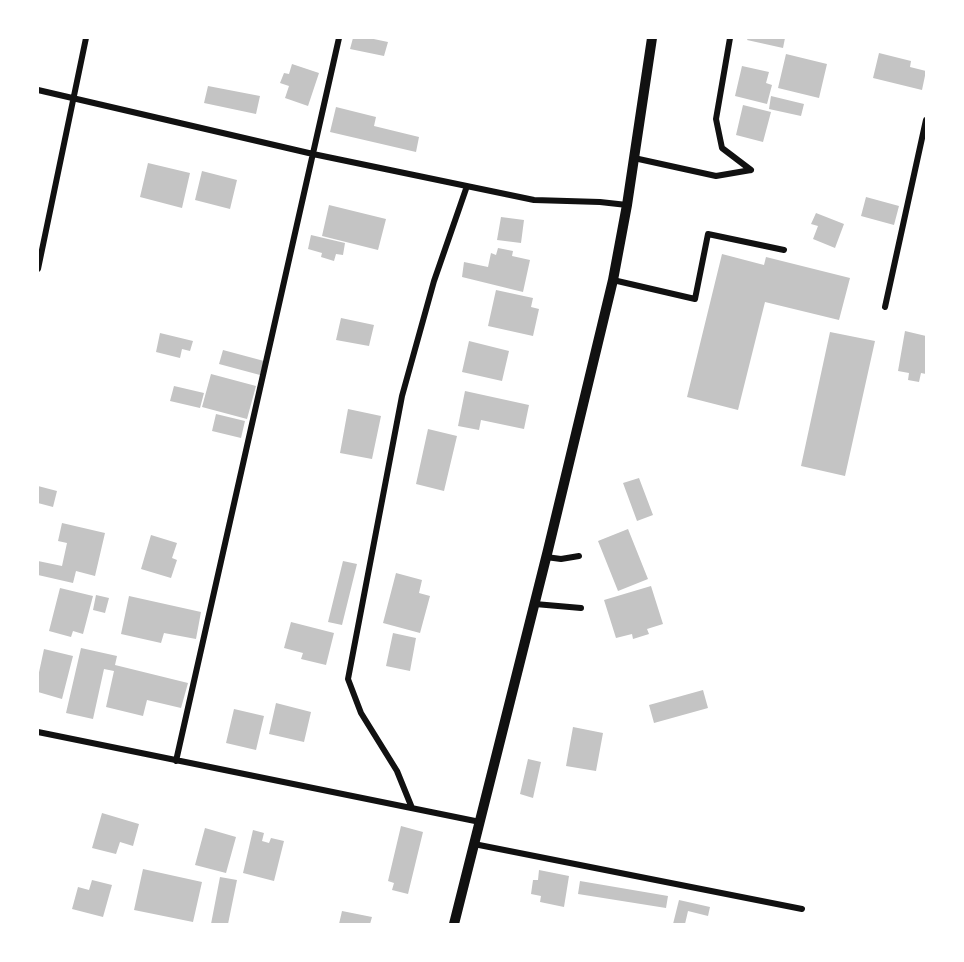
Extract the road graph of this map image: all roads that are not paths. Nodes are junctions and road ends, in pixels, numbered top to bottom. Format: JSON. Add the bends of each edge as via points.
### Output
{"nodes":[{"id":1,"x":86,"y":38,"type":"edge"},
{"id":2,"x":339,"y":38,"type":"edge"},
{"id":3,"x":652,"y":38,"type":"edge"},
{"id":4,"x":730,"y":38,"type":"edge"},
{"id":5,"x":38,"y":90,"type":"edge"},
{"id":6,"x":74,"y":98,"type":"junction"},
{"id":7,"x":927,"y":120,"type":"edge"},
{"id":8,"x":313,"y":154,"type":"junction"},
{"id":9,"x":634,"y":158,"type":"junction"},
{"id":10,"x":467,"y":186,"type":"junction"},
{"id":11,"x":627,"y":205,"type":"junction"},
{"id":12,"x":784,"y":250,"type":"dead end"},
{"id":13,"x":38,"y":269,"type":"edge"},
{"id":14,"x":613,"y":280,"type":"junction"},
{"id":15,"x":885,"y":307,"type":"dead end"},
{"id":16,"x":579,"y":556,"type":"dead end"},
{"id":17,"x":546,"y":557,"type":"junction"},
{"id":18,"x":535,"y":604,"type":"junction"},
{"id":19,"x":581,"y":608,"type":"dead end"},
{"id":20,"x":38,"y":732,"type":"edge"},
{"id":21,"x":176,"y":761,"type":"junction"},
{"id":22,"x":412,"y":808,"type":"junction"},
{"id":23,"x":480,"y":822,"type":"junction"},
{"id":24,"x":474,"y":844,"type":"junction"},
{"id":25,"x":802,"y":909,"type":"dead end"},
{"id":26,"x":454,"y":924,"type":"edge"}],
"edges":[{"from":1,"to":6,"type":"street"},
{"from":2,"to":8,"type":"street"},
{"from":3,"to":9,"type":"street"},
{"from":4,"to":9,"type":"street","via":[[716,119],[723,148],[752,170],[716,176]]},
{"from":5,"to":6,"type":"street"},
{"from":6,"to":8,"type":"street"},
{"from":6,"to":13,"type":"street"},
{"from":7,"to":15,"type":"street"},
{"from":8,"to":10,"type":"street"},
{"from":8,"to":21,"type":"street"},
{"from":9,"to":11,"type":"street"},
{"from":10,"to":11,"type":"street","via":[[534,200]]},
{"from":10,"to":22,"type":"street","via":[[434,281],[402,396],[348,679],[361,713],[397,771]]},
{"from":11,"to":14,"type":"street"},
{"from":12,"to":14,"type":"street","via":[[708,234],[695,299]]},
{"from":14,"to":17,"type":"street"},
{"from":16,"to":17,"type":"street"},
{"from":17,"to":18,"type":"street"},
{"from":18,"to":19,"type":"street"},
{"from":18,"to":23,"type":"street"},
{"from":20,"to":21,"type":"street"},
{"from":21,"to":22,"type":"street"},
{"from":22,"to":23,"type":"street"},
{"from":23,"to":24,"type":"street"},
{"from":24,"to":25,"type":"street"},
{"from":24,"to":26,"type":"street"}]}
